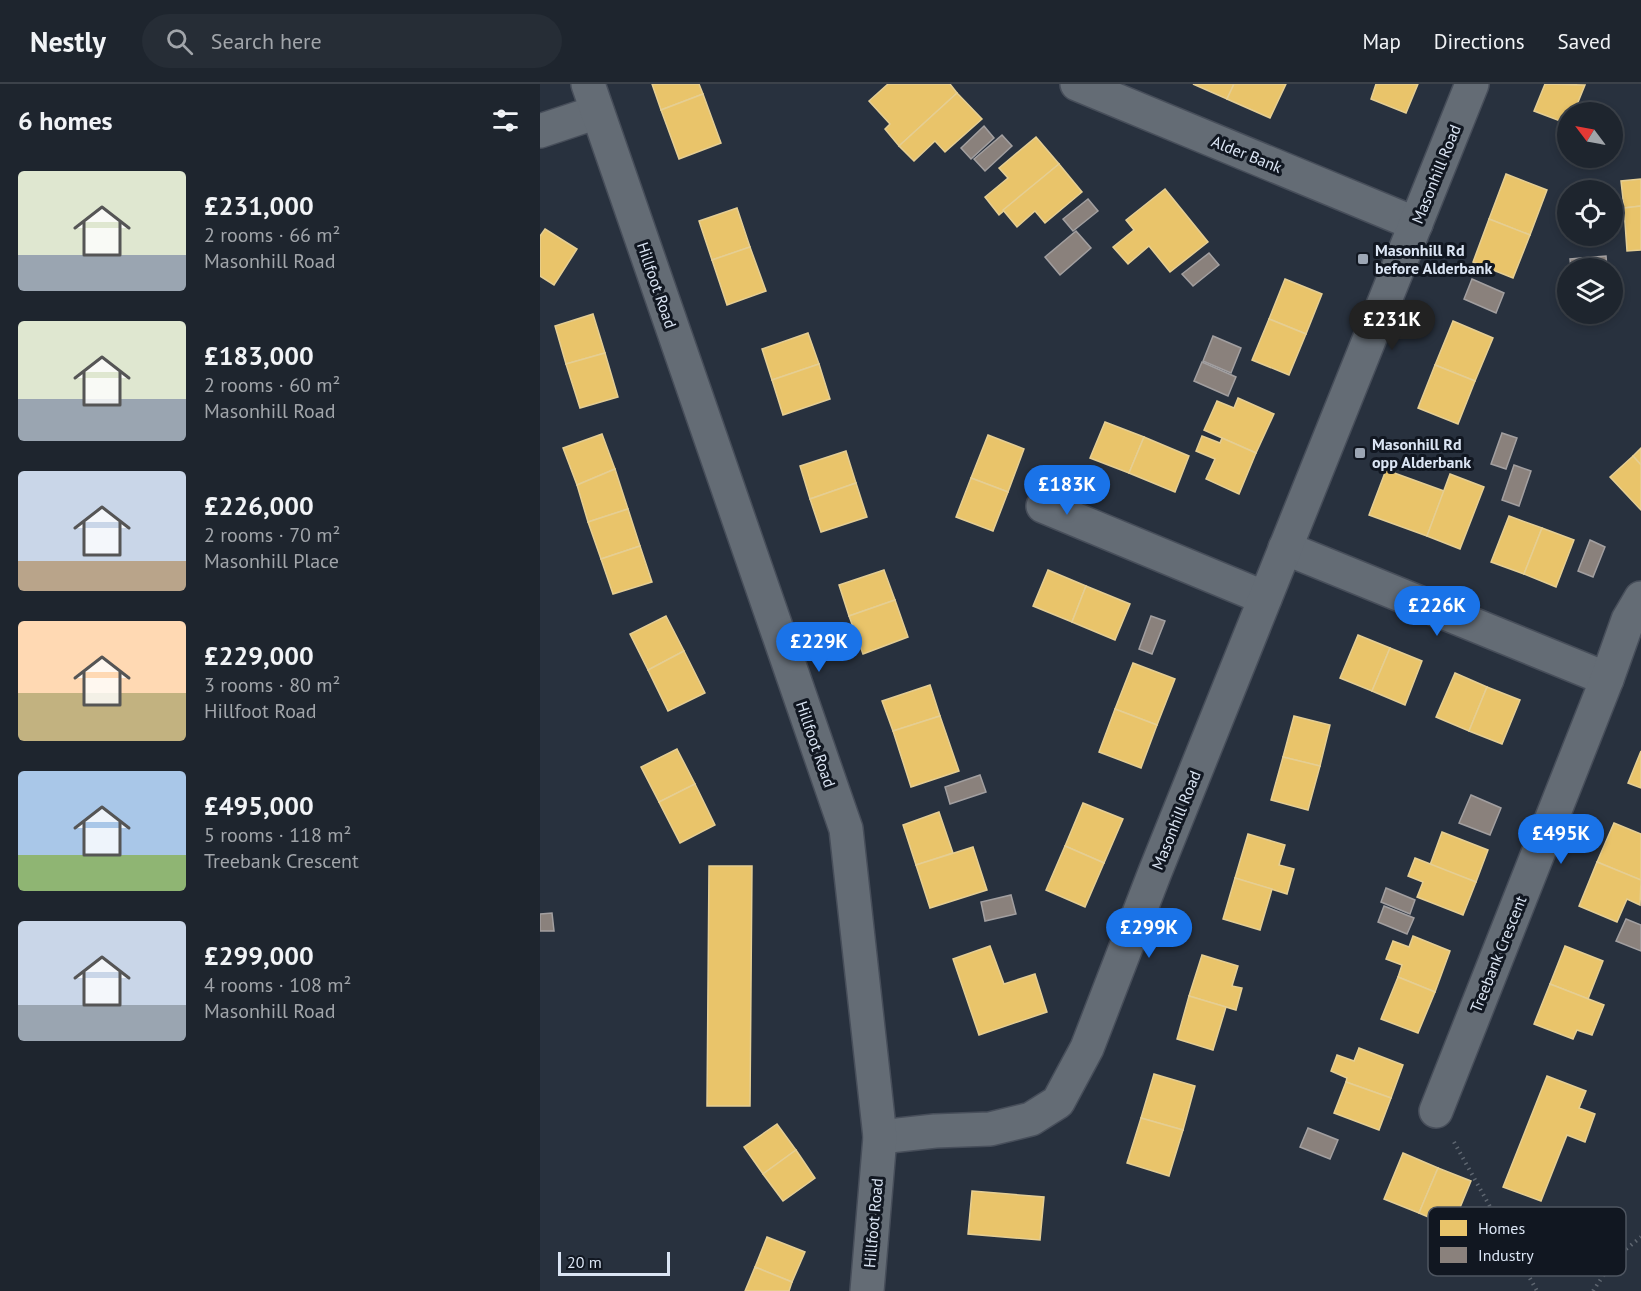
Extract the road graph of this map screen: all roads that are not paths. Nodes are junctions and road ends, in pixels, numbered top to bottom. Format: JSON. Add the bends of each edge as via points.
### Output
{"nodes":[{"id":1,"x":1077,"y":84,"type":"edge"},
{"id":2,"x":1472,"y":84,"type":"edge"},
{"id":3,"x":593,"y":98,"type":"edge"},
{"id":4,"x":540,"y":131,"type":"edge"},
{"id":5,"x":1416,"y":224,"type":"junction"},
{"id":6,"x":1043,"y":507,"type":"dead end"},
{"id":7,"x":1285,"y":548,"type":"junction"},
{"id":8,"x":1265,"y":598,"type":"junction"},
{"id":9,"x":1641,"y":598,"type":"edge"},
{"id":10,"x":1607,"y":679,"type":"junction"},
{"id":11,"x":1436,"y":1111,"type":"road end"},
{"id":12,"x":880,"y":1137,"type":"junction"},
{"id":13,"x":867,"y":1291,"type":"edge"}],
"edges":[{"from":1,"to":5,"type":"street","name":"Alder Bank"},
{"from":2,"to":5,"type":"street","name":"Masonhill Road"},
{"from":3,"to":4,"type":"street"},
{"from":3,"to":12,"type":"street","name":"Hillfoot Road","via":[[846,829]]},
{"from":5,"to":7,"type":"street","name":"Masonhill Road"},
{"from":6,"to":8,"type":"street"},
{"from":7,"to":8,"type":"street","name":"Masonhill Road"},
{"from":7,"to":10,"type":"street"},
{"from":8,"to":12,"type":"street","name":"Masonhill Road","via":[[1087,1048],[1058,1102],[1032,1119],[990,1129]]},
{"from":9,"to":10,"type":"street","name":"Treebank Crescent","via":[[1628,620]]},
{"from":10,"to":11,"type":"street","name":"Treebank Crescent"},
{"from":12,"to":13,"type":"street","name":"Hillfoot Road"}]}
